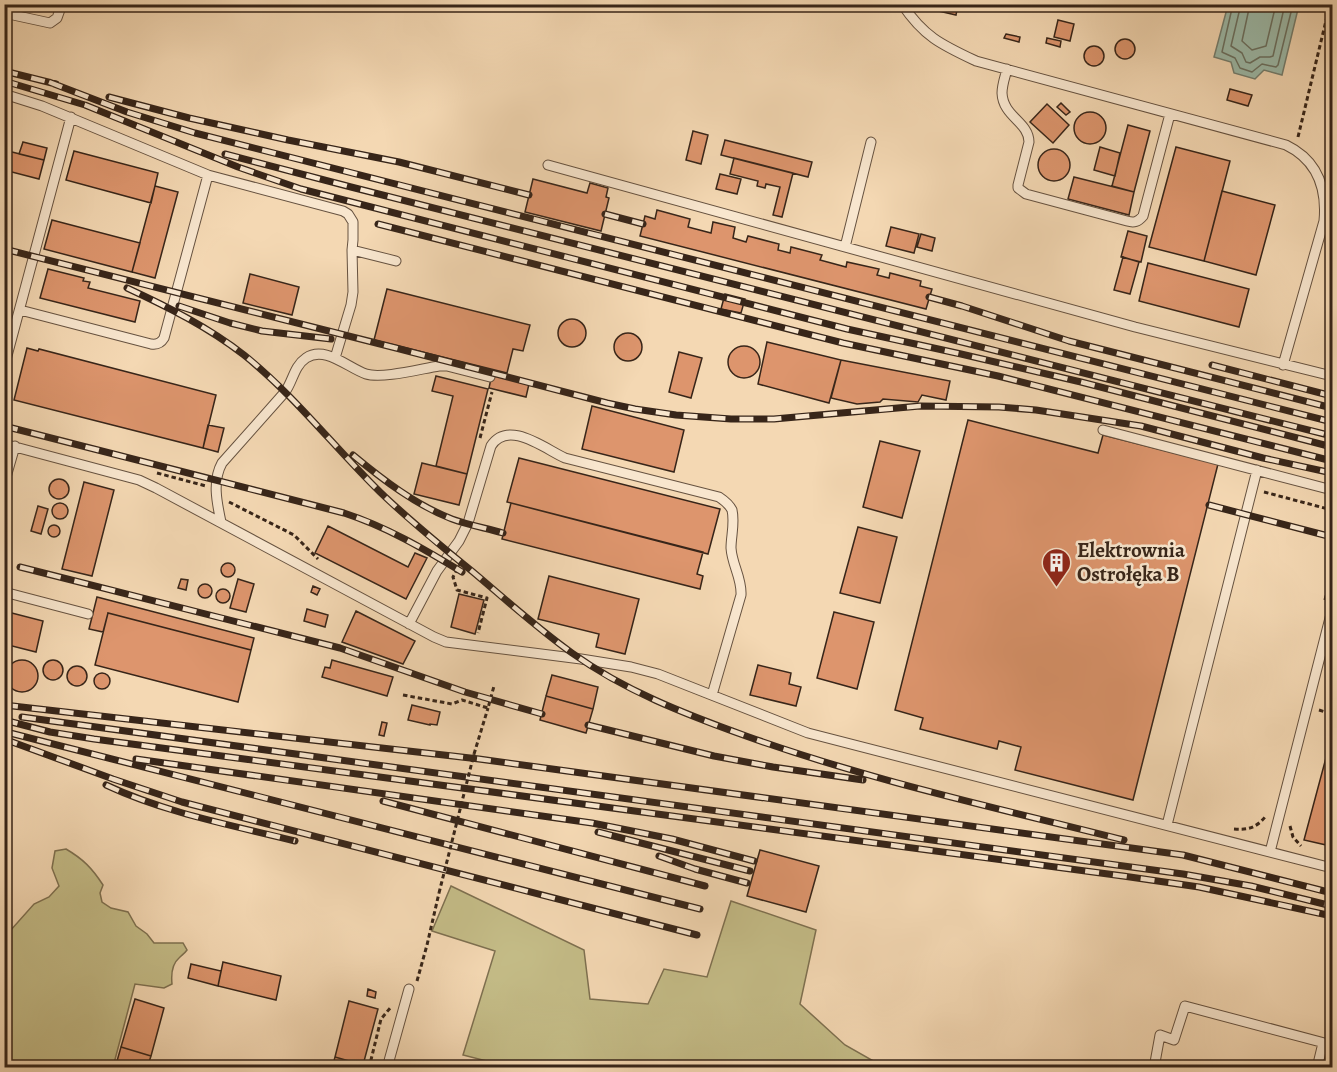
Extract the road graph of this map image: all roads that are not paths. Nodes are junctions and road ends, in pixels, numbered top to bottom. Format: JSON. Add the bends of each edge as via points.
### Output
{"nodes":[{"id":1,"x":62,"y":4,"type":"edge"},
{"id":2,"x":902,"y":4,"type":"edge"},
{"id":3,"x":4,"y":13,"type":"edge"},
{"id":4,"x":1007,"y":69,"type":"junction"},
{"id":5,"x":4,"y":94,"type":"edge"},
{"id":6,"x":1170,"y":114,"type":"junction"},
{"id":7,"x":71,"y":117,"type":"junction"},
{"id":8,"x":871,"y":142,"type":"dead end"},
{"id":9,"x":548,"y":165,"type":"dead end"},
{"id":10,"x":208,"y":175,"type":"junction"},
{"id":11,"x":845,"y":247,"type":"junction"},
{"id":12,"x":352,"y":250,"type":"junction"},
{"id":13,"x":396,"y":261,"type":"dead end"},
{"id":14,"x":20,"y":310,"type":"junction"},
{"id":15,"x":4,"y":322,"type":"edge"},
{"id":16,"x":16,"y":325,"type":"junction"},
{"id":17,"x":335,"y":358,"type":"junction"},
{"id":18,"x":1283,"y":365,"type":"junction"},
{"id":19,"x":4,"y":367,"type":"edge"},
{"id":20,"x":1332,"y":376,"type":"edge"},
{"id":21,"x":490,"y":377,"type":"dead end"},
{"id":22,"x":1103,"y":430,"type":"dead end"},
{"id":23,"x":4,"y":444,"type":"edge"},
{"id":24,"x":15,"y":447,"type":"junction"},
{"id":25,"x":1257,"y":470,"type":"junction"},
{"id":26,"x":4,"y":484,"type":"edge"},
{"id":27,"x":1332,"y":490,"type":"edge"},
{"id":28,"x":220,"y":522,"type":"junction"},
{"id":29,"x":4,"y":592,"type":"edge"},
{"id":30,"x":1328,"y":609,"type":"edge"},
{"id":31,"x":88,"y":614,"type":"dead end"},
{"id":32,"x":409,"y":624,"type":"junction"},
{"id":33,"x":712,"y":695,"type":"junction"},
{"id":34,"x":1167,"y":825,"type":"junction"},
{"id":35,"x":1270,"y":852,"type":"junction"},
{"id":36,"x":1332,"y":868,"type":"edge"},
{"id":37,"x":409,"y":989,"type":"dead end"},
{"id":38,"x":1328,"y":1044,"type":"edge"},
{"id":39,"x":387,"y":1068,"type":"edge"},
{"id":40,"x":1154,"y":1068,"type":"edge"},
{"id":41,"x":1317,"y":1068,"type":"edge"}],
"edges":[{"from":1,"to":3,"type":"lane","via":[[57,18],[50,23]]},
{"from":2,"to":4,"type":"lane","via":[[923,31],[943,45],[976,61]]},
{"from":4,"to":6,"type":"lane"},
{"from":4,"to":6,"type":"lane","via":[[1002,94],[1005,105],[1029,135],[1018,185],[1026,194],[1127,221],[1140,220]]},
{"from":5,"to":7,"type":"lane"},
{"from":6,"to":18,"type":"lane","via":[[1286,145],[1309,161],[1318,176],[1324,221]]},
{"from":7,"to":10,"type":"lane"},
{"from":7,"to":14,"type":"lane"},
{"from":8,"to":11,"type":"lane"},
{"from":9,"to":11,"type":"lane"},
{"from":10,"to":12,"type":"lane","via":[[343,211],[353,222]]},
{"from":10,"to":14,"type":"lane","via":[[162,342],[151,344]]},
{"from":11,"to":18,"type":"lane"},
{"from":12,"to":13,"type":"lane"},
{"from":12,"to":17,"type":"lane","via":[[351,305]]},
{"from":14,"to":16,"type":"lane"},
{"from":15,"to":16,"type":"lane"},
{"from":16,"to":19,"type":"lane"},
{"from":17,"to":21,"type":"lane","via":[[369,375],[447,366]]},
{"from":17,"to":28,"type":"lane","via":[[317,353],[300,363],[289,387],[222,463],[217,475]]},
{"from":18,"to":20,"type":"lane"},
{"from":22,"to":25,"type":"lane"},
{"from":23,"to":24,"type":"lane"},
{"from":24,"to":26,"type":"lane"},
{"from":24,"to":28,"type":"lane","via":[[139,480]]},
{"from":25,"to":27,"type":"lane"},
{"from":25,"to":34,"type":"lane"},
{"from":28,"to":32,"type":"lane"},
{"from":29,"to":31,"type":"lane"},
{"from":30,"to":35,"type":"lane"},
{"from":32,"to":33,"type":"lane","via":[[446,642],[631,667]]},
{"from":32,"to":33,"type":"lane","via":[[468,524],[490,446],[502,436],[526,438],[565,458],[719,497],[729,504],[733,520],[731,548],[741,595]]},
{"from":33,"to":34,"type":"lane","via":[[808,733]]},
{"from":34,"to":35,"type":"lane"},
{"from":35,"to":36,"type":"lane"},
{"from":37,"to":39,"type":"lane"},
{"from":38,"to":40,"type":"lane","via":[[1185,1006],[1174,1040],[1160,1035]]},
{"from":38,"to":41,"type":"lane"}]}
